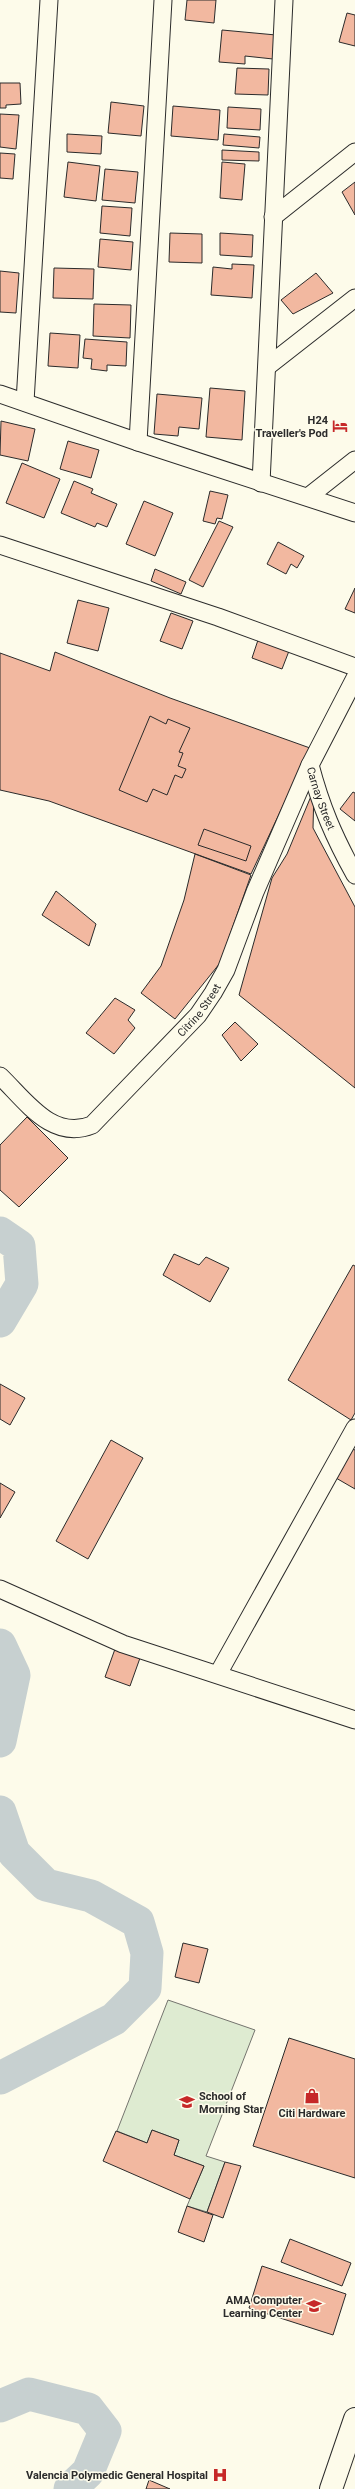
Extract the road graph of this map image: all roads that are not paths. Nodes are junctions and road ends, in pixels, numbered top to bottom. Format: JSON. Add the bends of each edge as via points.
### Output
{"nodes":[{"id":1,"x":49,"y":0,"type":"edge"},
{"id":2,"x":163,"y":0,"type":"edge"},
{"id":3,"x":284,"y":0,"type":"edge"},
{"id":4,"x":355,"y":152,"type":"edge"},
{"id":5,"x":273,"y":217,"type":"junction"},
{"id":6,"x":355,"y":298,"type":"edge"},
{"id":7,"x":268,"y":366,"type":"junction"},
{"id":8,"x":0,"y":394,"type":"edge"},
{"id":9,"x":25,"y":402,"type":"junction"},
{"id":10,"x":138,"y":442,"type":"junction"},
{"id":11,"x":355,"y":460,"type":"edge"},
{"id":12,"x":261,"y":484,"type":"junction"},
{"id":13,"x":308,"y":497,"type":"junction"},
{"id":14,"x":355,"y":514,"type":"edge"},
{"id":15,"x":0,"y":545,"type":"edge"},
{"id":16,"x":355,"y":667,"type":"edge"},
{"id":17,"x":355,"y":678,"type":"edge"},
{"id":18,"x":310,"y":765,"type":"junction"},
{"id":19,"x":355,"y":875,"type":"edge"},
{"id":20,"x":0,"y":1076,"type":"edge"},
{"id":21,"x":355,"y":1428,"type":"edge"},
{"id":22,"x":0,"y":1589,"type":"edge"},
{"id":23,"x":218,"y":1674,"type":"junction"},
{"id":24,"x":355,"y":1720,"type":"edge"},
{"id":25,"x":355,"y":2419,"type":"edge"},
{"id":26,"x":331,"y":2489,"type":"edge"}],
"edges":[{"from":1,"to":9,"type":"street"},
{"from":2,"to":10,"type":"street"},
{"from":3,"to":5,"type":"street"},
{"from":4,"to":5,"type":"street"},
{"from":5,"to":7,"type":"street"},
{"from":6,"to":7,"type":"street"},
{"from":7,"to":12,"type":"street"},
{"from":8,"to":9,"type":"street"},
{"from":9,"to":10,"type":"street"},
{"from":10,"to":12,"type":"street"},
{"from":11,"to":13,"type":"street"},
{"from":12,"to":13,"type":"street"},
{"from":13,"to":14,"type":"street"},
{"from":15,"to":16,"type":"street","via":[[218,617]]},
{"from":17,"to":18,"type":"street","name":"Carnay Street"},
{"from":18,"to":19,"type":"street","name":"Carnay Street","via":[[320,803]]},
{"from":18,"to":20,"type":"street","name":"Citrine Street","via":[[255,892],[226,970],[213,993],[198,1015],[92,1125],[80,1130],[51,1125]]},
{"from":21,"to":23,"type":"street"},
{"from":22,"to":23,"type":"street","via":[[123,1644]]},
{"from":23,"to":24,"type":"street"},
{"from":25,"to":26,"type":"highway"}]}
